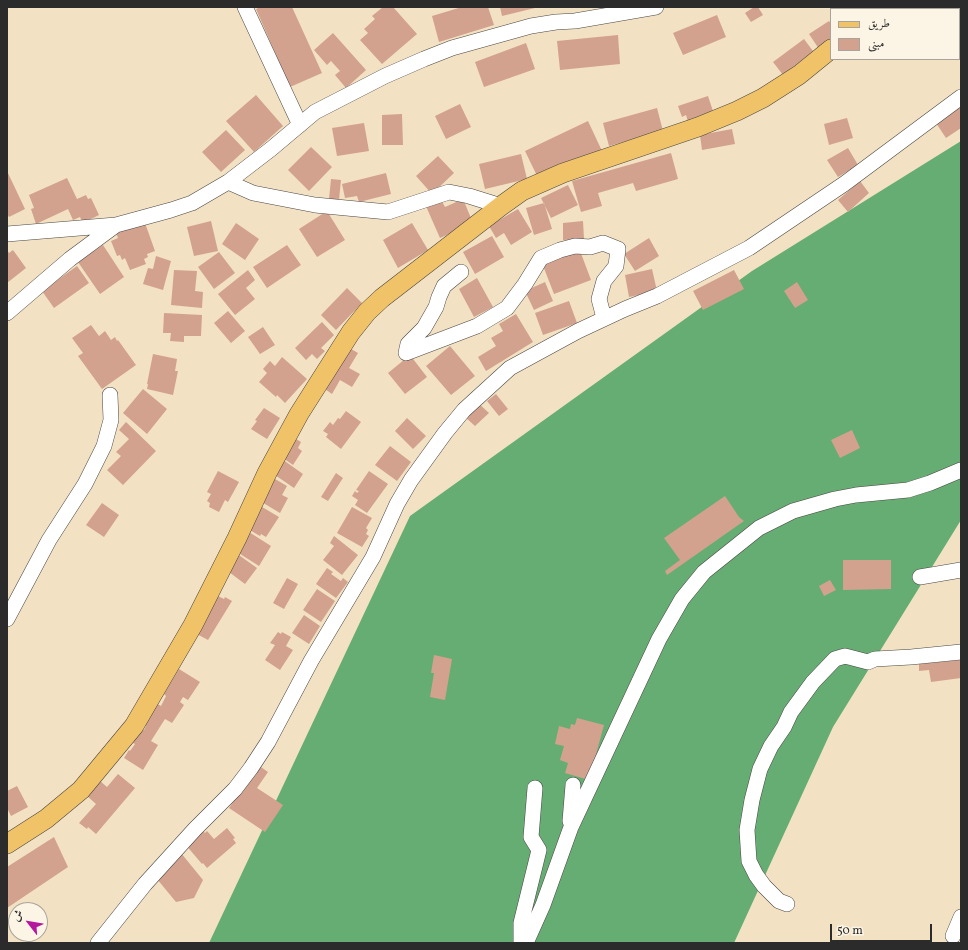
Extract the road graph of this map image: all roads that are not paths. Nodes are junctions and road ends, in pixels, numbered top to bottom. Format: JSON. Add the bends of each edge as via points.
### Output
{"nodes":[{"id":1,"x":245,"y":7,"type":"edge"},
{"id":2,"x":656,"y":7,"type":"edge"},
{"id":3,"x":830,"y":50,"type":"edge"},
{"id":4,"x":961,"y":97,"type":"edge"},
{"id":5,"x":300,"y":125,"type":"junction"},
{"id":6,"x":228,"y":182,"type":"junction"},
{"id":7,"x":501,"y":206,"type":"junction"},
{"id":8,"x":116,"y":225,"type":"junction"},
{"id":9,"x":7,"y":234,"type":"edge"},
{"id":10,"x":461,"y":272,"type":"dead end"},
{"id":11,"x":7,"y":313,"type":"edge"},
{"id":12,"x":604,"y":318,"type":"junction"},
{"id":13,"x":110,"y":395,"type":"dead end"},
{"id":14,"x":961,"y":470,"type":"edge"},
{"id":15,"x":961,"y":570,"type":"edge"},
{"id":16,"x":920,"y":577,"type":"dead end"},
{"id":17,"x":7,"y":619,"type":"edge"},
{"id":18,"x":961,"y":652,"type":"edge"},
{"id":19,"x":573,"y":785,"type":"dead end"},
{"id":20,"x":535,"y":788,"type":"dead end"},
{"id":21,"x":569,"y":832,"type":"junction"},
{"id":22,"x":7,"y":844,"type":"edge"},
{"id":23,"x":787,"y":904,"type":"dead end"},
{"id":24,"x":961,"y":917,"type":"edge"},
{"id":25,"x":953,"y":936,"type":"dead end"},
{"id":26,"x":98,"y":943,"type":"edge"},
{"id":27,"x":521,"y":943,"type":"edge"},
{"id":28,"x":526,"y":943,"type":"edge"}],
"edges":[{"from":1,"to":5,"type":"street"},
{"from":2,"to":5,"type":"street","via":[[531,26],[452,48],[358,90],[315,112]]},
{"from":3,"to":7,"type":"main road","via":[[799,75],[737,111],[564,173],[522,191]]},
{"from":4,"to":12,"type":"street","via":[[844,184],[749,248],[657,296]]},
{"from":5,"to":6,"type":"street"},
{"from":6,"to":7,"type":"street","via":[[253,193],[315,205],[388,212],[449,192]]},
{"from":6,"to":8,"type":"street","via":[[192,202]]},
{"from":7,"to":22,"type":"main road","via":[[382,298],[350,332],[299,414],[193,625],[134,726],[81,790],[46,819]]},
{"from":8,"to":9,"type":"street"},
{"from":8,"to":11,"type":"street","via":[[70,259]]},
{"from":10,"to":12,"type":"street","via":[[444,286],[424,328],[408,344],[406,352],[477,326],[507,308],[541,258],[575,246],[590,247],[603,243],[618,249],[616,266],[604,281],[599,299]]},
{"from":12,"to":26,"type":"street","via":[[510,368],[464,410],[445,433],[397,504],[373,557],[311,660],[268,742],[251,768],[235,789],[145,884]]},
{"from":13,"to":17,"type":"street","via":[[110,420],[104,446],[85,484],[49,540]]},
{"from":14,"to":21,"type":"street","via":[[908,490],[856,495],[793,511],[759,528],[704,572],[682,599],[659,639]]},
{"from":15,"to":16,"type":"street"},
{"from":18,"to":23,"type":"street","via":[[875,659],[868,662],[845,656],[835,659],[813,682],[791,712],[760,769],[747,830],[749,861],[756,875],[779,901]]},
{"from":19,"to":21,"type":"street"},
{"from":20,"to":27,"type":"street","via":[[531,837],[539,850],[521,923]]},
{"from":21,"to":28,"type":"street","via":[[543,905]]},
{"from":24,"to":25,"type":"street"}]}
